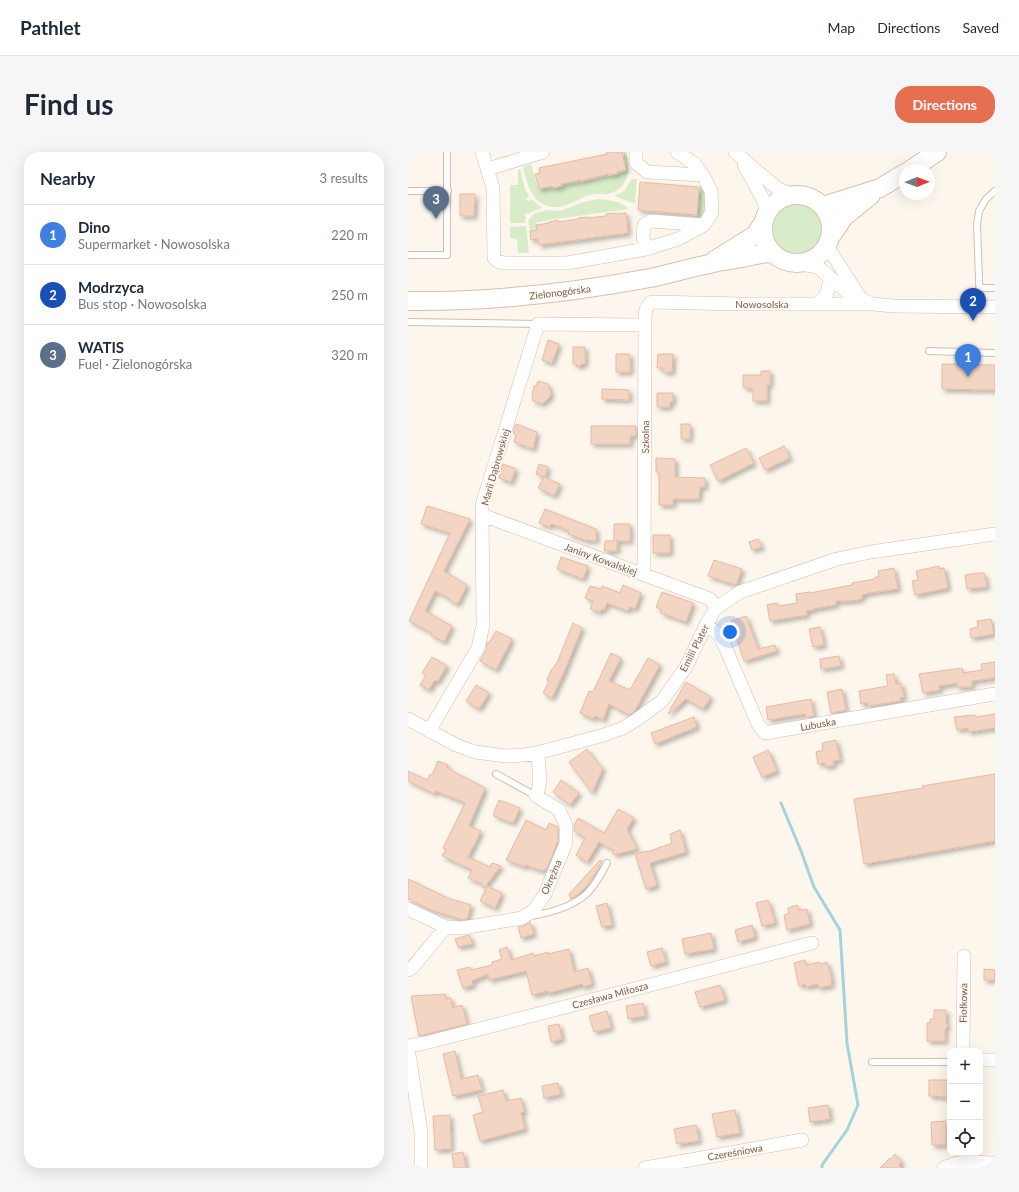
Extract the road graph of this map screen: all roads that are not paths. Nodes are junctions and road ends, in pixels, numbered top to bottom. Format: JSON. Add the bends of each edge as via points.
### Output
{"nodes":[{"id":1,"x":447,"y":152,"type":"edge"},
{"id":2,"x":482,"y":152,"type":"edge"},
{"id":3,"x":543,"y":152,"type":"edge"},
{"id":4,"x":636,"y":152,"type":"edge"},
{"id":5,"x":677,"y":152,"type":"edge"},
{"id":6,"x":937,"y":152,"type":"edge"},
{"id":7,"x":736,"y":153,"type":"edge"},
{"id":8,"x":919,"y":164,"type":"edge"},
{"id":9,"x":488,"y":169,"type":"junction"},
{"id":10,"x":703,"y":175,"type":"junction"},
{"id":11,"x":899,"y":177,"type":"edge"},
{"id":12,"x":880,"y":188,"type":"junction"},
{"id":13,"x":408,"y":191,"type":"edge"},
{"id":14,"x":448,"y":191,"type":"junction"},
{"id":15,"x":995,"y":191,"type":"edge"},
{"id":16,"x":793,"y":195,"type":"junction"},
{"id":17,"x":822,"y":206,"type":"junction"},
{"id":18,"x":765,"y":217,"type":"junction"},
{"id":19,"x":704,"y":225,"type":"junction"},
{"id":20,"x":829,"y":241,"type":"junction"},
{"id":21,"x":646,"y":249,"type":"junction"},
{"id":22,"x":772,"y":253,"type":"junction"},
{"id":23,"x":408,"y":255,"type":"edge"},
{"id":24,"x":709,"y":264,"type":"junction"},
{"id":25,"x":801,"y":264,"type":"junction"},
{"id":26,"x":829,"y":276,"type":"junction"},
{"id":27,"x":980,"y":288,"type":"junction"},
{"id":28,"x":995,"y":288,"type":"edge"},
{"id":29,"x":408,"y":301,"type":"edge"},
{"id":30,"x":867,"y":301,"type":"junction"},
{"id":31,"x":652,"y":302,"type":"joint"},
{"id":32,"x":816,"y":304,"type":"junction"},
{"id":33,"x":980,"y":306,"type":"junction"},
{"id":34,"x":995,"y":307,"type":"edge"},
{"id":35,"x":408,"y":322,"type":"edge"},
{"id":36,"x":538,"y":324,"type":"junction"},
{"id":37,"x":646,"y":325,"type":"junction"},
{"id":38,"x":929,"y":351,"type":"dead end"},
{"id":39,"x":995,"y":353,"type":"edge"},
{"id":40,"x":482,"y":515,"type":"junction"},
{"id":41,"x":995,"y":534,"type":"edge"},
{"id":42,"x":644,"y":575,"type":"junction"},
{"id":43,"x":716,"y":608,"type":"junction"},
{"id":44,"x":706,"y":625,"type":"junction"},
{"id":45,"x":995,"y":694,"type":"edge"},
{"id":46,"x":408,"y":719,"type":"edge"},
{"id":47,"x":429,"y":731,"type":"junction"},
{"id":48,"x":537,"y":753,"type":"junction"},
{"id":49,"x":496,"y":774,"type":"dead end"},
{"id":50,"x":536,"y":796,"type":"junction"},
{"id":51,"x":607,"y":863,"type":"dead end"},
{"id":52,"x":408,"y":909,"type":"edge"},
{"id":53,"x":522,"y":918,"type":"junction"},
{"id":54,"x":446,"y":927,"type":"junction"},
{"id":55,"x":812,"y":943,"type":"dead end"},
{"id":56,"x":964,"y":956,"type":"dead end"},
{"id":57,"x":408,"y":970,"type":"edge"},
{"id":58,"x":408,"y":1047,"type":"edge"},
{"id":59,"x":963,"y":1048,"type":"edge"},
{"id":60,"x":983,"y":1060,"type":"edge"},
{"id":61,"x":995,"y":1060,"type":"edge"},
{"id":62,"x":872,"y":1062,"type":"dead end"},
{"id":63,"x":947,"y":1062,"type":"edge"},
{"id":64,"x":411,"y":1079,"type":"edge"},
{"id":65,"x":802,"y":1140,"type":"dead end"},
{"id":66,"x":963,"y":1161,"type":"edge"},
{"id":67,"x":995,"y":1163,"type":"edge"},
{"id":68,"x":421,"y":1168,"type":"edge"},
{"id":69,"x":645,"y":1168,"type":"edge"},
{"id":70,"x":944,"y":1168,"type":"edge"}],
"edges":[{"from":1,"to":14,"type":"lane"},
{"from":2,"to":9,"type":"street"},
{"from":3,"to":9,"type":"street"},
{"from":4,"to":10,"type":"street","via":[[636,163],[647,172]]},
{"from":5,"to":10,"type":"street","via":[[695,164]]},
{"from":6,"to":8,"type":"street"},
{"from":7,"to":16,"type":"street","via":[[778,189]]},
{"from":7,"to":18,"type":"street","via":[[764,200]]},
{"from":9,"to":21,"type":"street","via":[[493,188],[493,254],[496,261],[567,263]]},
{"from":10,"to":19,"type":"street","via":[[711,191],[712,212]]},
{"from":11,"to":12,"type":"street"},
{"from":12,"to":17,"type":"street"},
{"from":12,"to":20,"type":"street","via":[[844,217]]},
{"from":13,"to":14,"type":"lane"},
{"from":14,"to":23,"type":"lane","via":[[447,255]]},
{"from":15,"to":27,"type":"lane","via":[[986,199],[979,211],[977,225]]},
{"from":16,"to":17,"type":"street","via":[[804,195]]},
{"from":16,"to":18,"type":"street","via":[[774,204]]},
{"from":17,"to":20,"type":"street","via":[[829,215],[831,225]]},
{"from":18,"to":22,"type":"street","via":[[764,239]]},
{"from":18,"to":24,"type":"street","name":"Zielonogórska","via":[[755,235]]},
{"from":19,"to":21,"type":"street","via":[[678,239]]},
{"from":19,"to":21,"type":"street","via":[[651,221],[644,225]]},
{"from":20,"to":25,"type":"street","via":[[821,255]]},
{"from":20,"to":30,"type":"street"},
{"from":22,"to":24,"type":"street","name":"Zielonogórska"},
{"from":22,"to":25,"type":"street","via":[[780,260]]},
{"from":24,"to":29,"type":"street","name":"Zielonogórska","via":[[597,288],[496,298]]},
{"from":25,"to":26,"type":"street","name":"Nowosolska","via":[[818,268]]},
{"from":26,"to":30,"type":"street","name":"Nowosolska","via":[[848,293]]},
{"from":26,"to":32,"type":"street","via":[[828,292]]},
{"from":27,"to":28,"type":"lane"},
{"from":27,"to":33,"type":"lane"},
{"from":30,"to":32,"type":"street","name":"Nowosolska"},
{"from":30,"to":33,"type":"street","name":"Nowosolska","via":[[894,306]]},
{"from":31,"to":32,"type":"street","name":"Nowosolska"},
{"from":31,"to":37,"type":"street","name":"Szkolna","via":[[646,310]]},
{"from":33,"to":34,"type":"street","name":"Nowosolska"},
{"from":35,"to":36,"type":"lane"},
{"from":36,"to":37,"type":"street"},
{"from":36,"to":40,"type":"street","name":"Marii Dąbrowskiej","via":[[482,505]]},
{"from":37,"to":42,"type":"street","name":"Szkolna"},
{"from":38,"to":39,"type":"lane"},
{"from":40,"to":42,"type":"street","name":"Janiny Kowalskiej"},
{"from":40,"to":47,"type":"street","name":"Marii Dąbrowskiej","via":[[483,624],[478,648]]},
{"from":41,"to":43,"type":"street","name":"Emilii Plater","via":[[837,559],[740,592]]},
{"from":42,"to":43,"type":"street","name":"Janiny Kowalskiej","via":[[710,599]]},
{"from":43,"to":44,"type":"street","name":"Emilii Plater"},
{"from":44,"to":45,"type":"street","name":"Lubuska","via":[[720,635],[758,724],[765,733]]},
{"from":44,"to":48,"type":"street","name":"Emilii Plater","via":[[686,667],[662,701],[649,711],[623,728]]},
{"from":46,"to":47,"type":"street","name":"Emilii Plater"},
{"from":47,"to":48,"type":"street","name":"Emilii Plater","via":[[474,752],[506,756]]},
{"from":48,"to":50,"type":"street","via":[[539,782]]},
{"from":49,"to":50,"type":"lane","name":"Okrężna"},
{"from":50,"to":53,"type":"street","name":"Okrężna","via":[[559,810],[566,825],[566,843],[545,894],[533,911]]},
{"from":51,"to":53,"type":"lane","via":[[597,881],[584,896],[557,911]]},
{"from":52,"to":54,"type":"street"},
{"from":53,"to":54,"type":"street","via":[[462,928]]},
{"from":54,"to":57,"type":"street"},
{"from":55,"to":58,"type":"street","name":"Czesława Miłosza"},
{"from":56,"to":59,"type":"street","name":"Fiołkowa"},
{"from":58,"to":64,"type":"street"},
{"from":60,"to":61,"type":"street"},
{"from":62,"to":63,"type":"lane"},
{"from":64,"to":68,"type":"street","via":[[421,1132]]},
{"from":65,"to":69,"type":"street","name":"Czereśniowa"},
{"from":66,"to":67,"type":"street"},
{"from":66,"to":70,"type":"street"}]}
